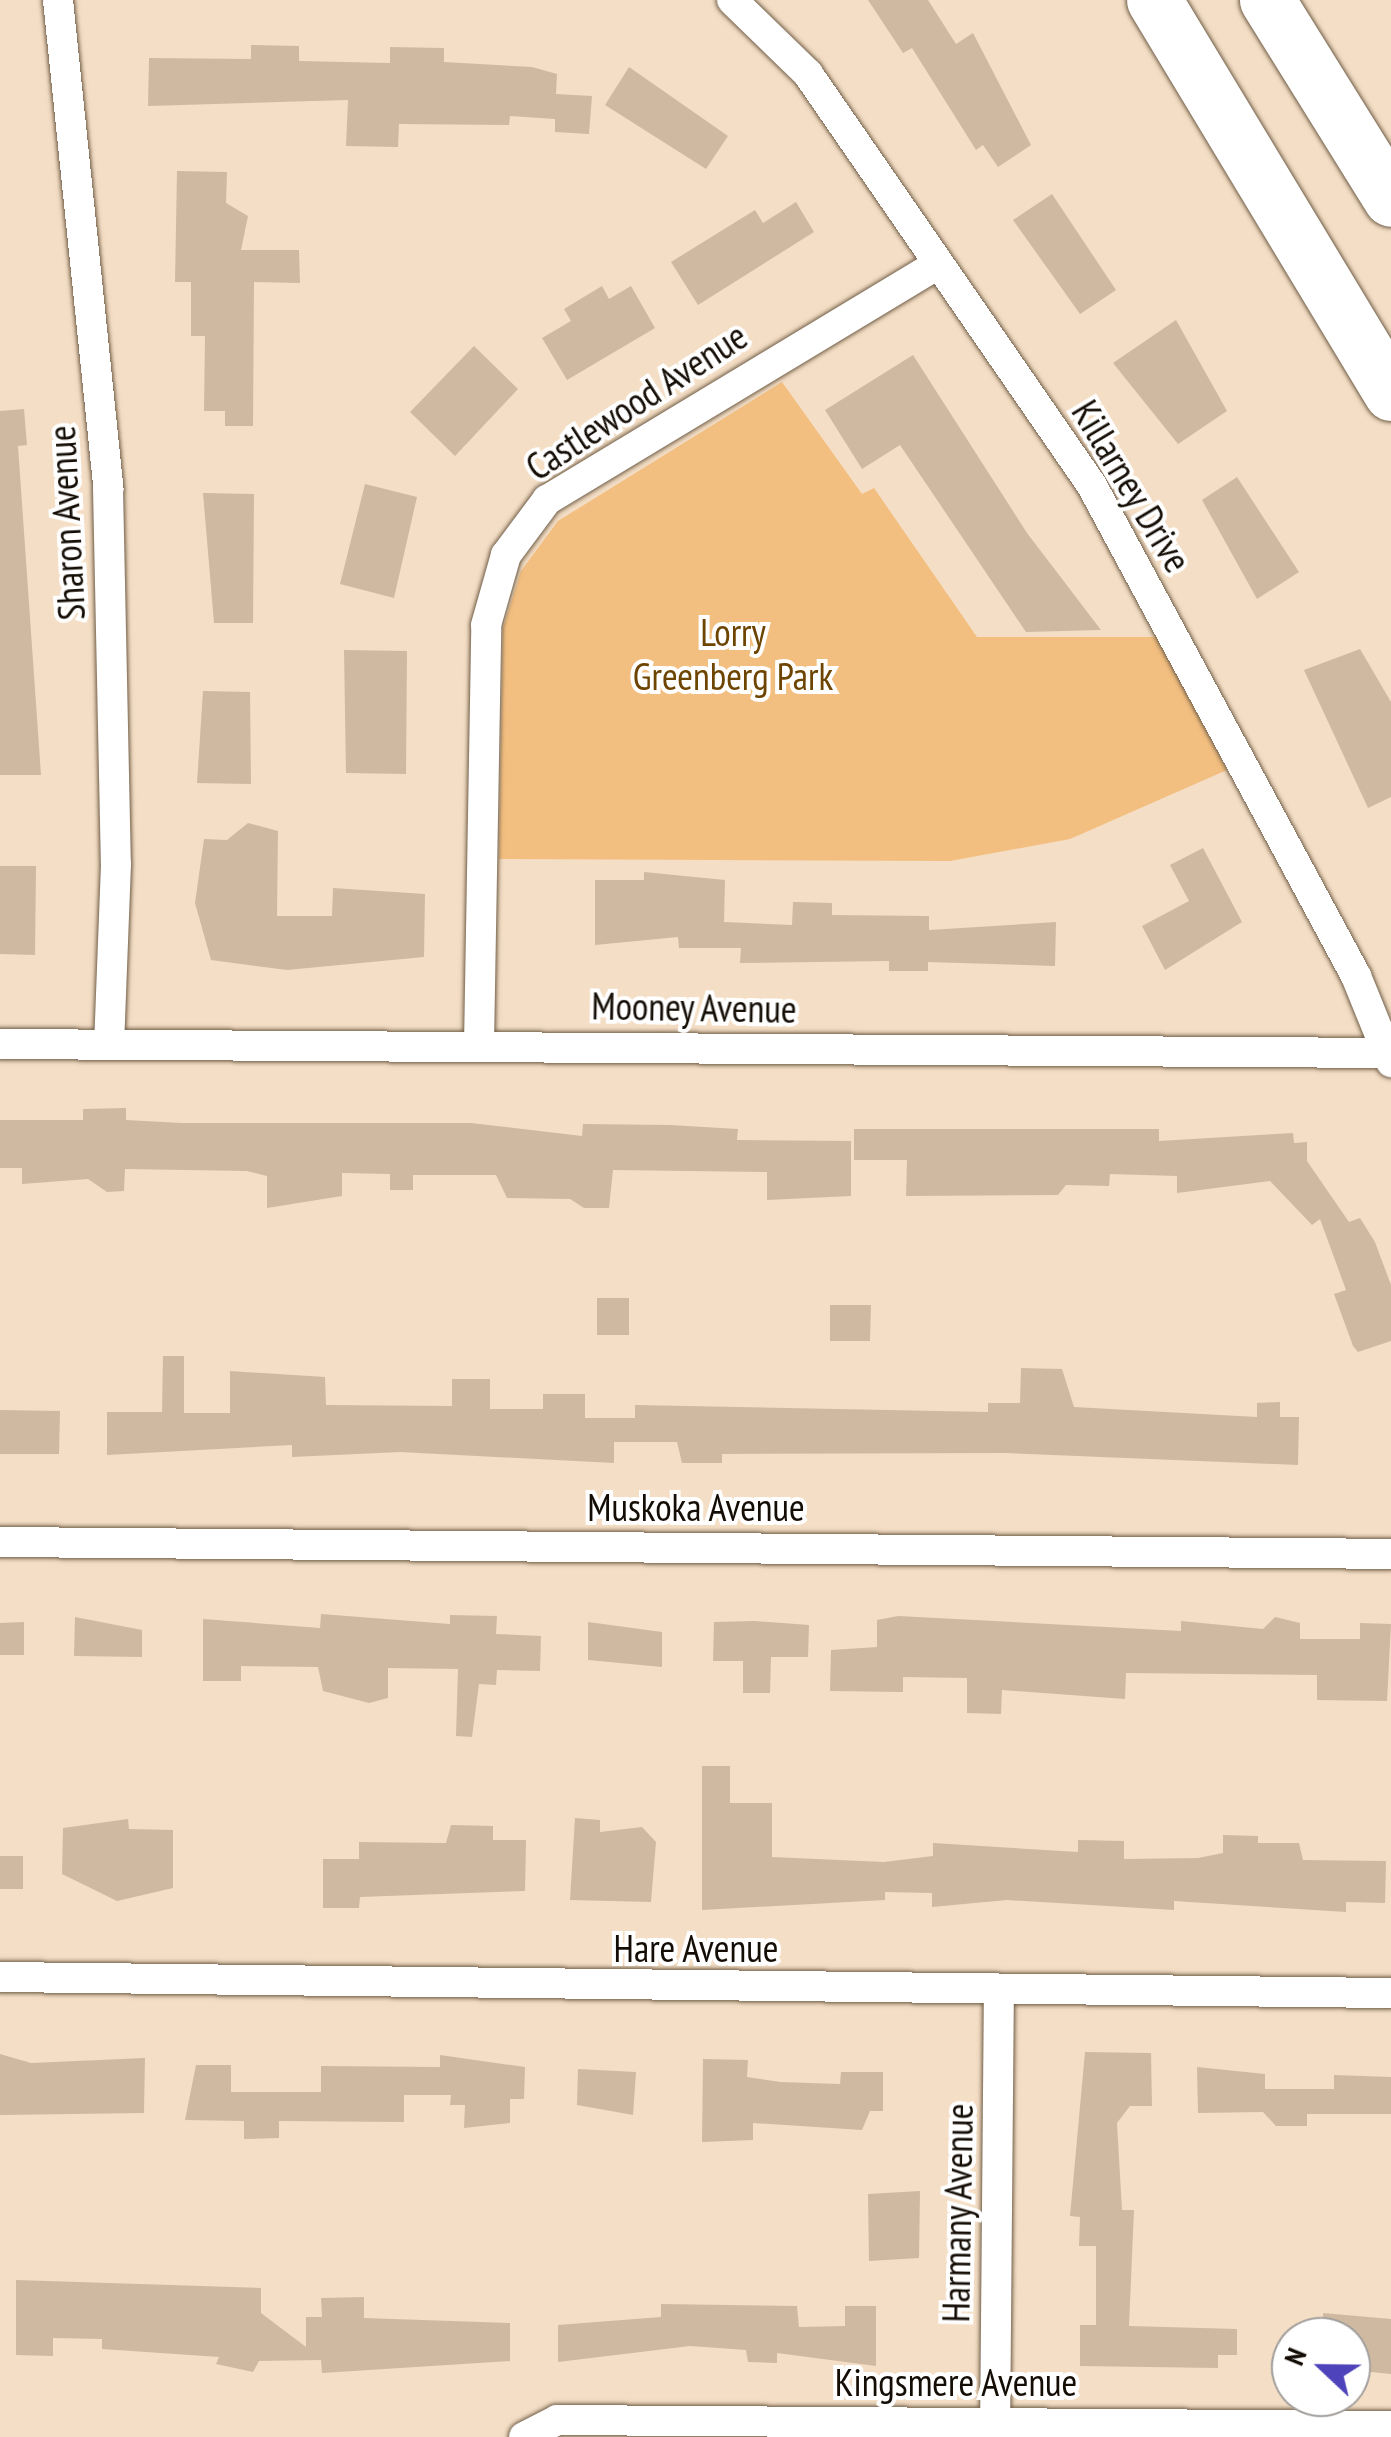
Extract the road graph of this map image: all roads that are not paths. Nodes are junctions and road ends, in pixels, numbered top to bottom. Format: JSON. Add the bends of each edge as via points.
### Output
{"nodes":[{"id":1,"x":58,"y":0,"type":"edge"},
{"id":2,"x":732,"y":0,"type":"edge"},
{"id":3,"x":1130,"y":0,"type":"edge"},
{"id":4,"x":1154,"y":0,"type":"edge"},
{"id":5,"x":1266,"y":0,"type":"edge"},
{"id":6,"x":1228,"y":119,"type":"junction"},
{"id":7,"x":1391,"y":199,"type":"edge"},
{"id":8,"x":938,"y":264,"type":"junction"},
{"id":9,"x":1391,"y":393,"type":"edge"},
{"id":10,"x":0,"y":1044,"type":"edge"},
{"id":11,"x":109,"y":1044,"type":"junction"},
{"id":12,"x":478,"y":1045,"type":"junction"},
{"id":13,"x":1389,"y":1058,"type":"edge"},
{"id":14,"x":0,"y":1542,"type":"edge"},
{"id":15,"x":1391,"y":1554,"type":"edge"},
{"id":16,"x":0,"y":1977,"type":"edge"},
{"id":17,"x":1000,"y":1990,"type":"junction"},
{"id":18,"x":1391,"y":1993,"type":"edge"},
{"id":19,"x":1391,"y":2426,"type":"edge"},
{"id":20,"x":995,"y":2429,"type":"edge"},
{"id":21,"x":524,"y":2437,"type":"edge"}],
"edges":[{"from":1,"to":11,"type":"street","name":"Sharon Avenue","via":[[108,488],[116,864]]},
{"from":2,"to":8,"type":"street","name":"Killarney Drive","via":[[808,74]]},
{"from":3,"to":6,"type":"highway"},
{"from":4,"to":6,"type":"highway"},
{"from":5,"to":7,"type":"highway"},
{"from":6,"to":9,"type":"highway"},
{"from":8,"to":12,"type":"street","name":"Castlewood Avenue","via":[[548,500],[506,555],[486,625]]},
{"from":8,"to":13,"type":"street","name":"Killarney Drive","via":[[1091,484],[1356,976]]},
{"from":10,"to":11,"type":"street","name":"Mooney Avenue"},
{"from":11,"to":12,"type":"street","name":"Mooney Avenue"},
{"from":12,"to":13,"type":"street","name":"Mooney Avenue"},
{"from":14,"to":15,"type":"street","name":"Muskoka Avenue"},
{"from":16,"to":17,"type":"street","name":"Hare Avenue"},
{"from":17,"to":18,"type":"street","name":"Hare Avenue"},
{"from":17,"to":20,"type":"street","name":"Harmany Avenue"},
{"from":19,"to":20,"type":"street","name":"Kingsmere Avenue"},
{"from":20,"to":21,"type":"street","name":"Kingsmere Avenue","via":[[556,2420]]}]}
